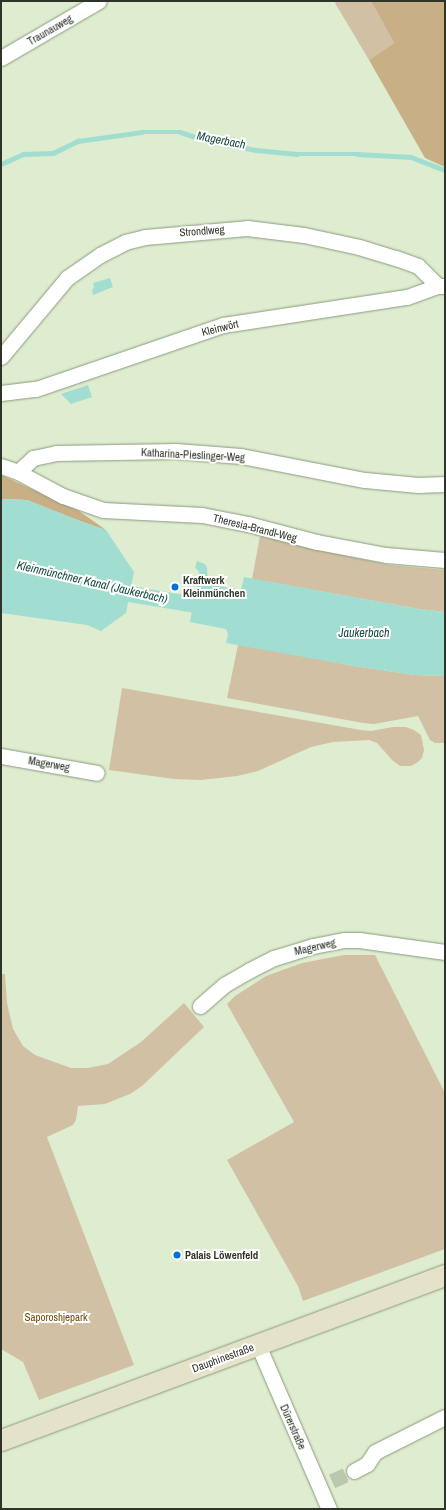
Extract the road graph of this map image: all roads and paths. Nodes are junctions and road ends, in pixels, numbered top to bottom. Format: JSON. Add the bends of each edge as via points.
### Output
{"nodes":[{"id":1,"x":99,"y":1,"type":"edge"},
{"id":2,"x":1,"y":58,"type":"edge"},
{"id":3,"x":442,"y":286,"type":"edge"},
{"id":4,"x":1,"y":357,"type":"edge"},
{"id":5,"x":1,"y":393,"type":"edge"},
{"id":6,"x":1,"y":466,"type":"edge"},
{"id":7,"x":18,"y":472,"type":"junction"},
{"id":8,"x":445,"y":484,"type":"edge"},
{"id":9,"x":445,"y":560,"type":"edge"},
{"id":10,"x":1,"y":756,"type":"edge"},
{"id":11,"x":97,"y":773,"type":"dead end"},
{"id":12,"x":445,"y":952,"type":"edge"},
{"id":13,"x":200,"y":1006,"type":"dead end"},
{"id":14,"x":445,"y":1275,"type":"edge"},
{"id":15,"x":258,"y":1345,"type":"junction"},
{"id":16,"x":445,"y":1417,"type":"edge"},
{"id":17,"x":1,"y":1440,"type":"edge"},
{"id":18,"x":354,"y":1471,"type":"tunnel mouth"},
{"id":19,"x":329,"y":1509,"type":"edge"}],
"edges":[{"from":1,"to":2,"type":"street","name":"Traunauweg"},
{"from":3,"to":4,"type":"street","name":"Strondlweg","via":[[418,266],[359,247],[304,235],[247,228],[145,237],[124,242],[67,278]]},
{"from":3,"to":5,"type":"street","name":"Kleinwört","via":[[407,297],[223,325],[36,389]]},
{"from":6,"to":7,"type":"street","name":"Theresia-Brandl-Weg"},
{"from":7,"to":8,"type":"street","name":"Katharina-Pieslinger-Weg","via":[[32,458],[56,453],[176,451],[241,456],[365,480],[418,485]]},
{"from":7,"to":9,"type":"street","name":"Theresia-Brandl-Weg","via":[[63,496],[103,510],[202,515],[386,555]]},
{"from":10,"to":11,"type":"street","name":"Magerweg"},
{"from":12,"to":13,"type":"street","name":"Magerweg","via":[[359,940],[312,946],[274,958],[250,970],[224,985]]},
{"from":14,"to":15,"type":"main road","name":"Dauphinestraße"},
{"from":15,"to":17,"type":"main road","name":"Dauphinestraße"},
{"from":15,"to":19,"type":"street","name":"Dürerstraße","via":[[325,1485]]},
{"from":16,"to":18,"type":"street","via":[[375,1452],[367,1464]]}]}
